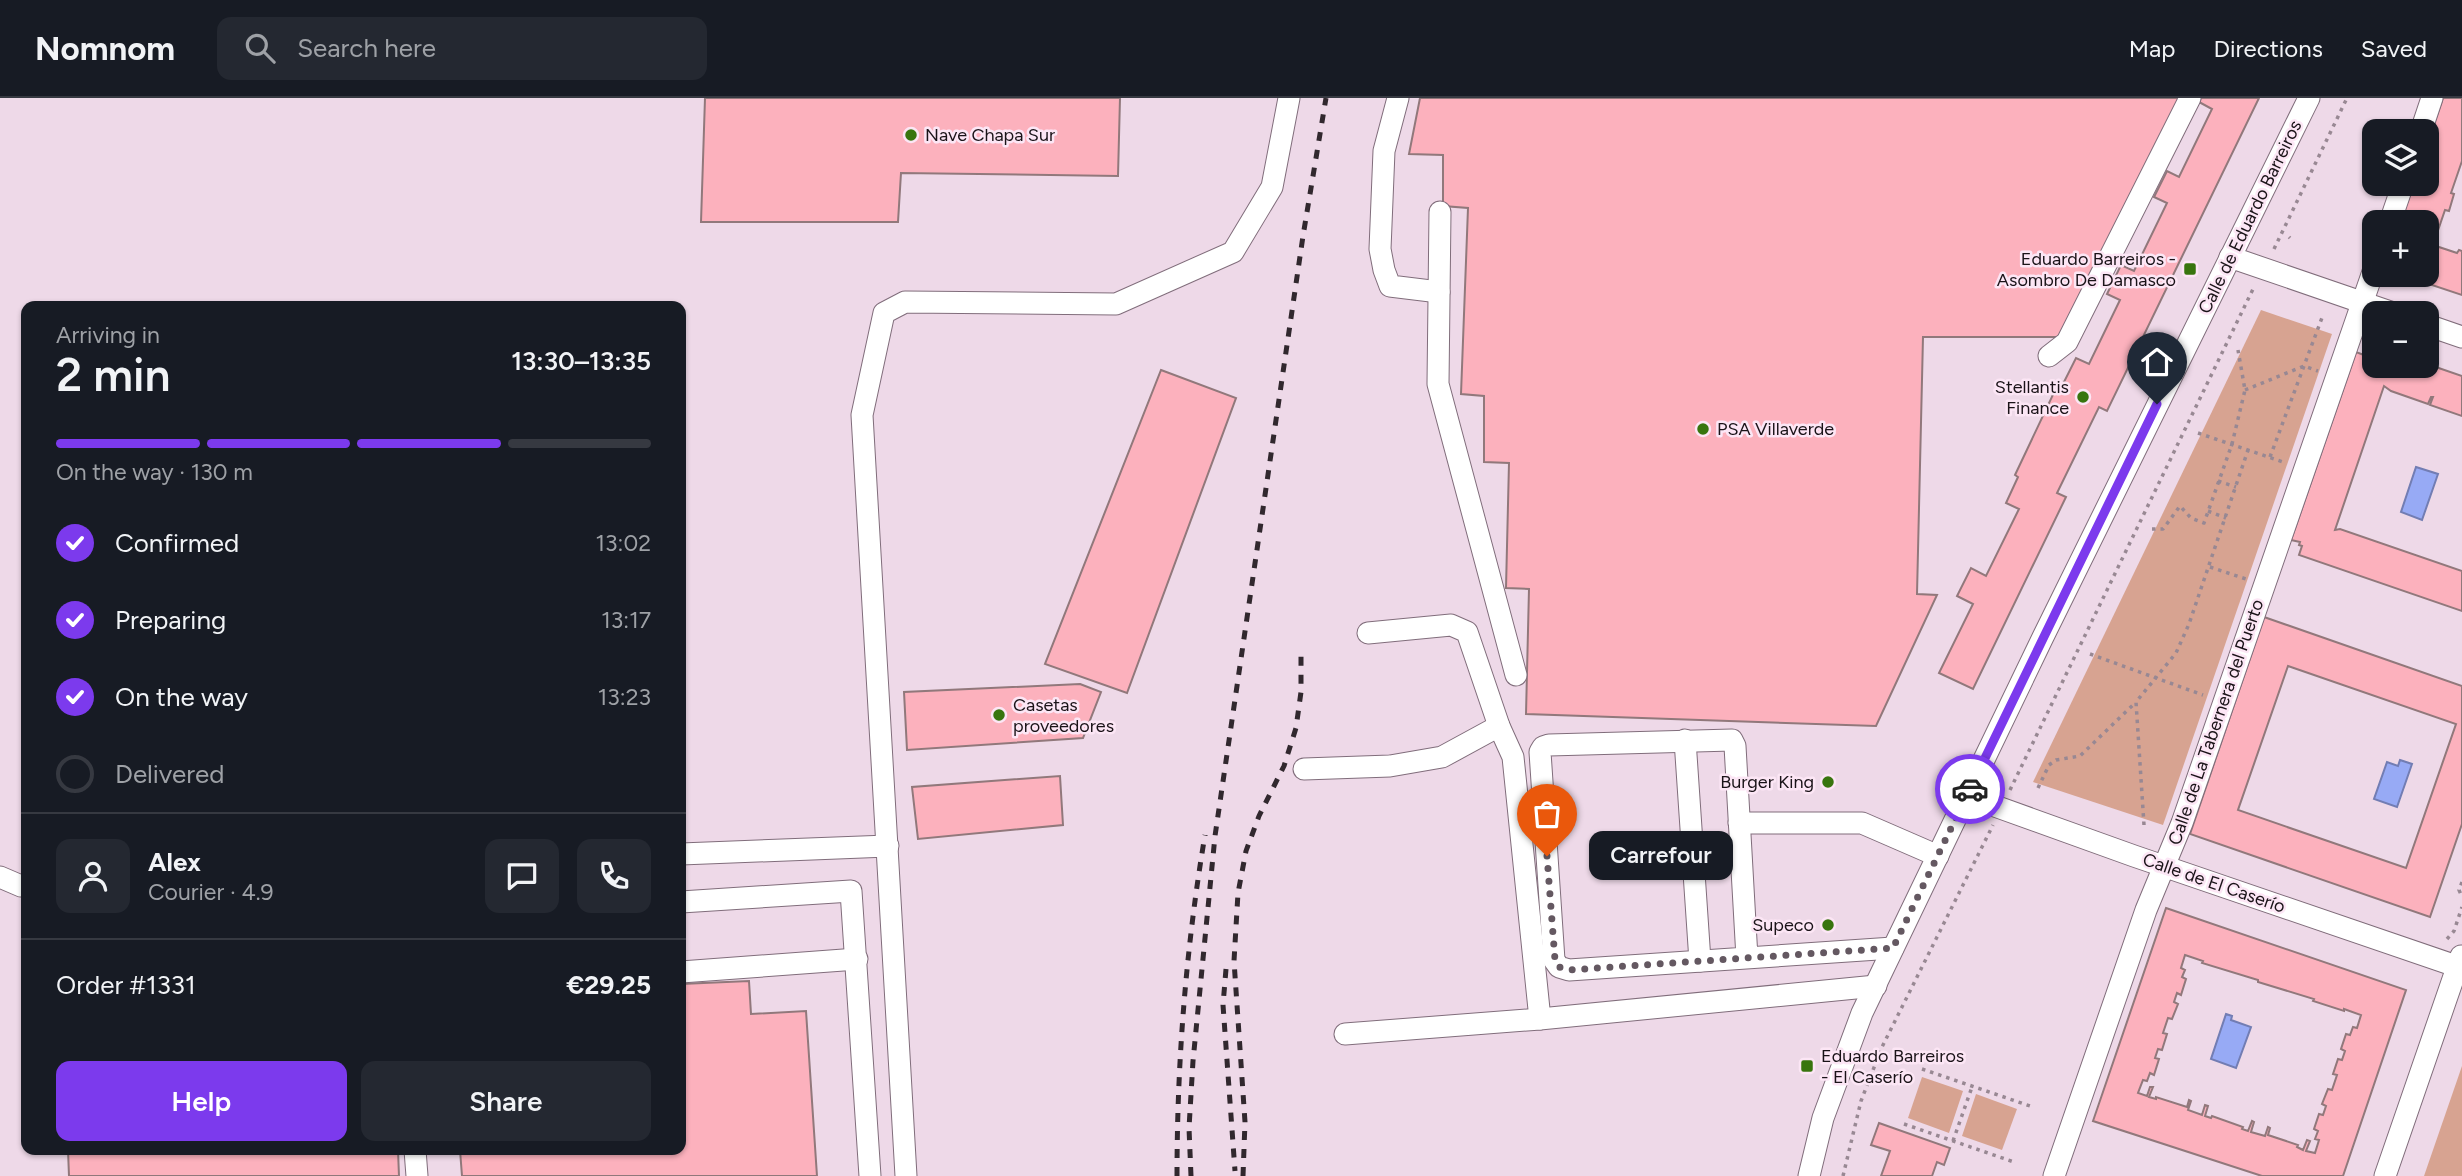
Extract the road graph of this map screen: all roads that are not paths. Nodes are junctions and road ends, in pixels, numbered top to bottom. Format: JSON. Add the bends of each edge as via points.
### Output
{"nodes":[{"id":1,"x":1289,"y":98,"type":"edge"},
{"id":2,"x":1398,"y":98,"type":"edge"},
{"id":3,"x":2190,"y":98,"type":"edge"},
{"id":4,"x":2309,"y":98,"type":"edge"},
{"id":5,"x":2432,"y":98,"type":"edge"},
{"id":6,"x":2425,"y":119,"type":"edge"},
{"id":7,"x":1440,"y":212,"type":"dead end"},
{"id":8,"x":2230,"y":257,"type":"junction"},
{"id":9,"x":1439,"y":292,"type":"junction"},
{"id":10,"x":2362,"y":303,"type":"joint"},
{"id":11,"x":2439,"y":329,"type":"edge"},
{"id":12,"x":2462,"y":337,"type":"edge"},
{"id":13,"x":2049,"y":356,"type":"dead end"},
{"id":14,"x":1368,"y":633,"type":"dead end"},
{"id":15,"x":1516,"y":675,"type":"dead end"},
{"id":16,"x":1499,"y":726,"type":"junction"},
{"id":17,"x":1685,"y":740,"type":"junction"},
{"id":18,"x":1304,"y":769,"type":"dead end"},
{"id":19,"x":1967,"y":796,"type":"junction"},
{"id":20,"x":1739,"y":823,"type":"junction"},
{"id":21,"x":888,"y":846,"type":"junction"},
{"id":22,"x":686,"y":854,"type":"edge"},
{"id":23,"x":1938,"y":856,"type":"junction"},
{"id":24,"x":2164,"y":866,"type":"junction"},
{"id":25,"x":0,"y":877,"type":"edge"},
{"id":26,"x":21,"y":886,"type":"edge"},
{"id":27,"x":686,"y":902,"type":"edge"},
{"id":28,"x":1893,"y":948,"type":"junction"},
{"id":29,"x":2457,"y":957,"type":"edge"},
{"id":30,"x":1747,"y":958,"type":"junction"},
{"id":31,"x":857,"y":959,"type":"junction"},
{"id":32,"x":1700,"y":961,"type":"junction"},
{"id":33,"x":686,"y":972,"type":"edge"},
{"id":34,"x":1875,"y":986,"type":"junction"},
{"id":35,"x":1540,"y":1018,"type":"junction"},
{"id":36,"x":1345,"y":1034,"type":"dead end"},
{"id":37,"x":415,"y":1155,"type":"edge"},
{"id":38,"x":416,"y":1176,"type":"edge"},
{"id":39,"x":870,"y":1176,"type":"edge"},
{"id":40,"x":906,"y":1176,"type":"edge"},
{"id":41,"x":1809,"y":1176,"type":"edge"},
{"id":42,"x":2054,"y":1176,"type":"edge"},
{"id":43,"x":2385,"y":1176,"type":"edge"}],
"edges":[{"from":1,"to":21,"type":"street","via":[[1272,187],[1233,252],[1116,304],[905,302],[884,313],[862,415]]},
{"from":2,"to":9,"type":"street","via":[[1384,151],[1380,249],[1384,270],[1390,286]]},
{"from":3,"to":13,"type":"street","via":[[2067,342]]},
{"from":4,"to":8,"type":"street","name":"Calle de Eduardo Barreiros"},
{"from":5,"to":6,"type":"street"},
{"from":7,"to":9,"type":"street"},
{"from":8,"to":10,"type":"street"},
{"from":8,"to":19,"type":"street","name":"Calle de Eduardo Barreiros"},
{"from":9,"to":15,"type":"street","via":[[1438,384]]},
{"from":10,"to":24,"type":"street","name":"Calle de La Tabernera del Puerto"},
{"from":11,"to":12,"type":"street"},
{"from":14,"to":16,"type":"street","via":[[1451,625],[1467,632]]},
{"from":16,"to":18,"type":"street","via":[[1442,757],[1390,766]]},
{"from":16,"to":35,"type":"street","via":[[1513,757]]},
{"from":17,"to":20,"type":"street","via":[[1732,740]]},
{"from":17,"to":32,"type":"street"},
{"from":17,"to":32,"type":"street","via":[[1543,747],[1550,905],[1559,967]]},
{"from":19,"to":23,"type":"street","name":"Calle de Eduardo Barreiros"},
{"from":19,"to":24,"type":"street","name":"Calle de El Caserío"},
{"from":20,"to":23,"type":"street","via":[[1862,823]]},
{"from":20,"to":30,"type":"street"},
{"from":21,"to":22,"type":"street"},
{"from":21,"to":40,"type":"street"},
{"from":23,"to":28,"type":"street","name":"Calle de Eduardo Barreiros"},
{"from":24,"to":29,"type":"street","name":"Calle de El Caserío"},
{"from":24,"to":42,"type":"street","name":"Calle de La Tabernera del Puerto"},
{"from":25,"to":26,"type":"street"},
{"from":27,"to":31,"type":"street","via":[[851,891]]},
{"from":28,"to":30,"type":"street"},
{"from":28,"to":34,"type":"street","name":"Calle de Eduardo Barreiros"},
{"from":29,"to":43,"type":"street"},
{"from":30,"to":32,"type":"street"},
{"from":31,"to":33,"type":"street"},
{"from":31,"to":39,"type":"street"},
{"from":34,"to":35,"type":"street"},
{"from":34,"to":41,"type":"street","name":"Calle de Eduardo Barreiros","via":[[1823,1118]]},
{"from":35,"to":36,"type":"street"},
{"from":37,"to":38,"type":"street"}]}
